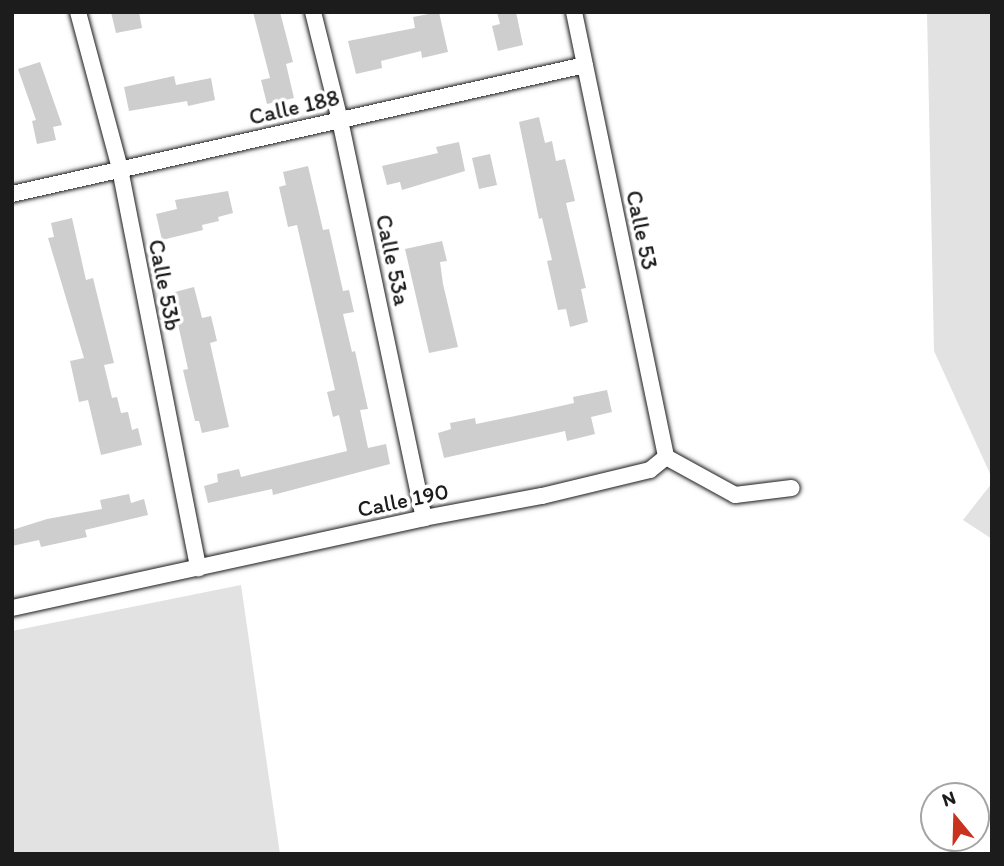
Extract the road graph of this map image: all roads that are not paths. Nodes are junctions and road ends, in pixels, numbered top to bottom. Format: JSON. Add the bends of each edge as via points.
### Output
{"nodes":[{"id":1,"x":78,"y":12,"type":"edge"},
{"id":2,"x":313,"y":12,"type":"edge"},
{"id":3,"x":574,"y":12,"type":"edge"},
{"id":4,"x":586,"y":65,"type":"junction"},
{"id":5,"x":340,"y":120,"type":"junction"},
{"id":6,"x":120,"y":169,"type":"junction"},
{"id":7,"x":12,"y":194,"type":"edge"},
{"id":8,"x":666,"y":457,"type":"junction"},
{"id":9,"x":792,"y":488,"type":"dead end"},
{"id":10,"x":424,"y":518,"type":"junction"},
{"id":11,"x":198,"y":568,"type":"junction"},
{"id":12,"x":12,"y":608,"type":"edge"}],
"edges":[{"from":1,"to":6,"type":"street","name":"Calle 53b"},
{"from":2,"to":5,"type":"street","name":"Calle 53a"},
{"from":3,"to":4,"type":"street","name":"Calle 53"},
{"from":4,"to":5,"type":"street","name":"Calle 188"},
{"from":4,"to":8,"type":"street","name":"Calle 53"},
{"from":5,"to":6,"type":"street","name":"Calle 188"},
{"from":5,"to":10,"type":"street","name":"Calle 53a"},
{"from":6,"to":7,"type":"street","name":"Calle 188"},
{"from":6,"to":11,"type":"street","name":"Calle 53b"},
{"from":8,"to":9,"type":"street","via":[[734,495]]},
{"from":8,"to":10,"type":"street","name":"Calle 190","via":[[650,470]]},
{"from":10,"to":11,"type":"street","name":"Calle 190"},
{"from":11,"to":12,"type":"street","name":"Calle 190"}]}
